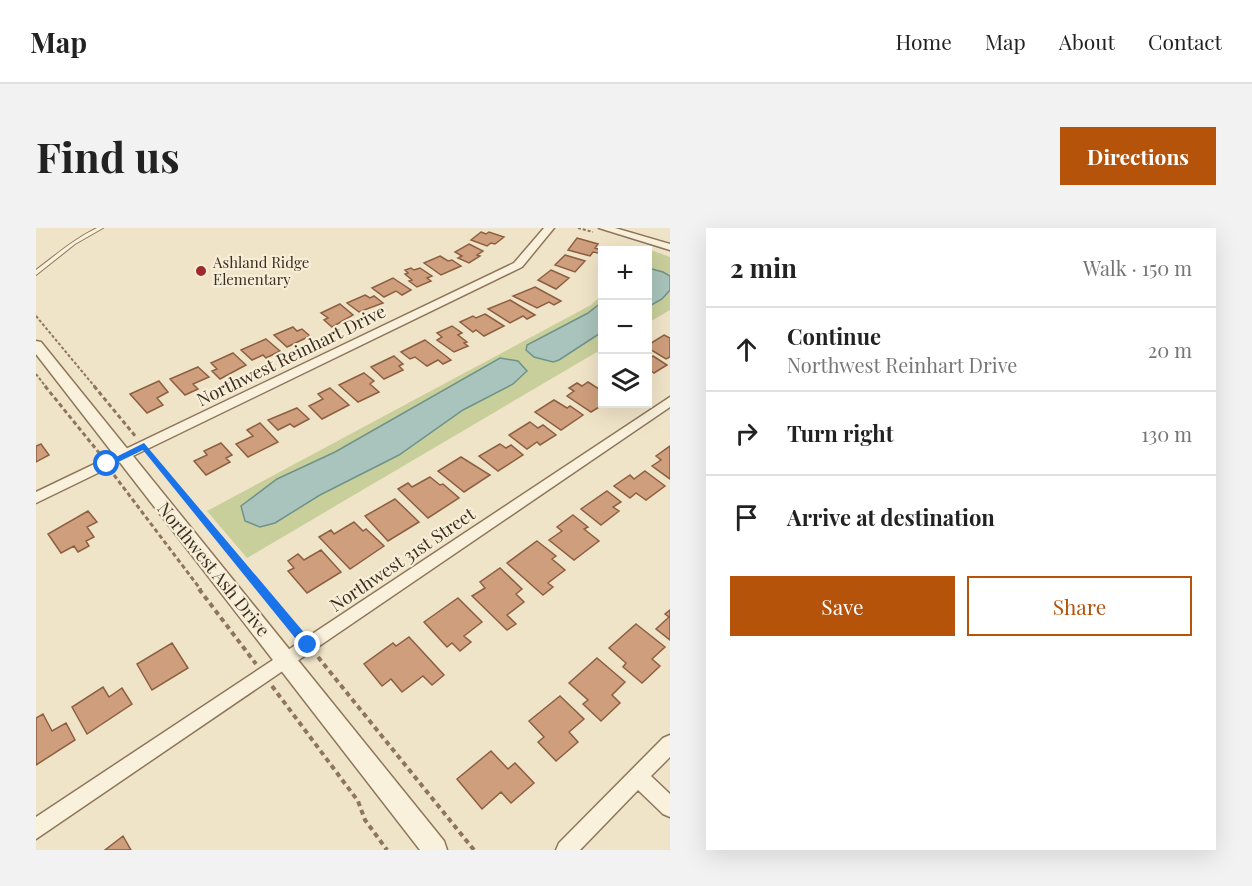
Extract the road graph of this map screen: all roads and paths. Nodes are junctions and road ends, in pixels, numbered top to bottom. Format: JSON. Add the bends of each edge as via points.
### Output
{"nodes":[{"id":1,"x":81,"y":228,"type":"edge"},
{"id":2,"x":101,"y":228,"type":"edge"},
{"id":3,"x":549,"y":228,"type":"edge"},
{"id":4,"x":604,"y":228,"type":"edge"},
{"id":5,"x":89,"y":233,"type":"junction"},
{"id":6,"x":670,"y":247,"type":"edge"},
{"id":7,"x":36,"y":273,"type":"edge"},
{"id":8,"x":36,"y":316,"type":"edge"},
{"id":9,"x":36,"y":345,"type":"edge"},
{"id":10,"x":36,"y":374,"type":"edge"},
{"id":11,"x":670,"y":401,"type":"edge"},
{"id":12,"x":144,"y":446,"type":"junction"},
{"id":13,"x":116,"y":460,"type":"junction"},
{"id":14,"x":36,"y":498,"type":"edge"},
{"id":15,"x":308,"y":645,"type":"junction"},
{"id":16,"x":286,"y":660,"type":"junction"},
{"id":17,"x":264,"y":675,"type":"junction"},
{"id":18,"x":670,"y":744,"type":"edge"},
{"id":19,"x":638,"y":777,"type":"junction"},
{"id":20,"x":670,"y":807,"type":"edge"},
{"id":21,"x":36,"y":829,"type":"edge"},
{"id":22,"x":387,"y":850,"type":"edge"},
{"id":23,"x":435,"y":850,"type":"edge"},
{"id":24,"x":474,"y":850,"type":"edge"},
{"id":25,"x":566,"y":850,"type":"edge"}],
"edges":[{"from":1,"to":5,"type":"lane"},
{"from":2,"to":5,"type":"lane"},
{"from":3,"to":12,"type":"street","name":"Northwest Reinhart Drive","via":[[518,266]]},
{"from":4,"to":6,"type":"street"},
{"from":5,"to":7,"type":"lane"},
{"from":8,"to":12,"type":"path"},
{"from":9,"to":13,"type":"street","name":"Northwest Ash Drive"},
{"from":10,"to":13,"type":"path"},
{"from":11,"to":15,"type":"street","name":"Northwest 31st Street"},
{"from":12,"to":13,"type":"street","name":"Northwest Reinhart Drive"},
{"from":12,"to":15,"type":"path"},
{"from":13,"to":14,"type":"street","name":"Northwest Reinhart Drive"},
{"from":13,"to":16,"type":"street","name":"Northwest Ash Drive"},
{"from":13,"to":17,"type":"path"},
{"from":15,"to":16,"type":"street","name":"Northwest 31st Street"},
{"from":15,"to":24,"type":"path"},
{"from":16,"to":17,"type":"street","name":"Northwest 31st Street"},
{"from":16,"to":23,"type":"street","name":"Northwest Ash Drive"},
{"from":17,"to":21,"type":"street","name":"Northwest 31st Street"},
{"from":17,"to":22,"type":"path","via":[[358,801],[365,820]]},
{"from":18,"to":19,"type":"street"},
{"from":19,"to":20,"type":"street"},
{"from":19,"to":25,"type":"street"}]}
